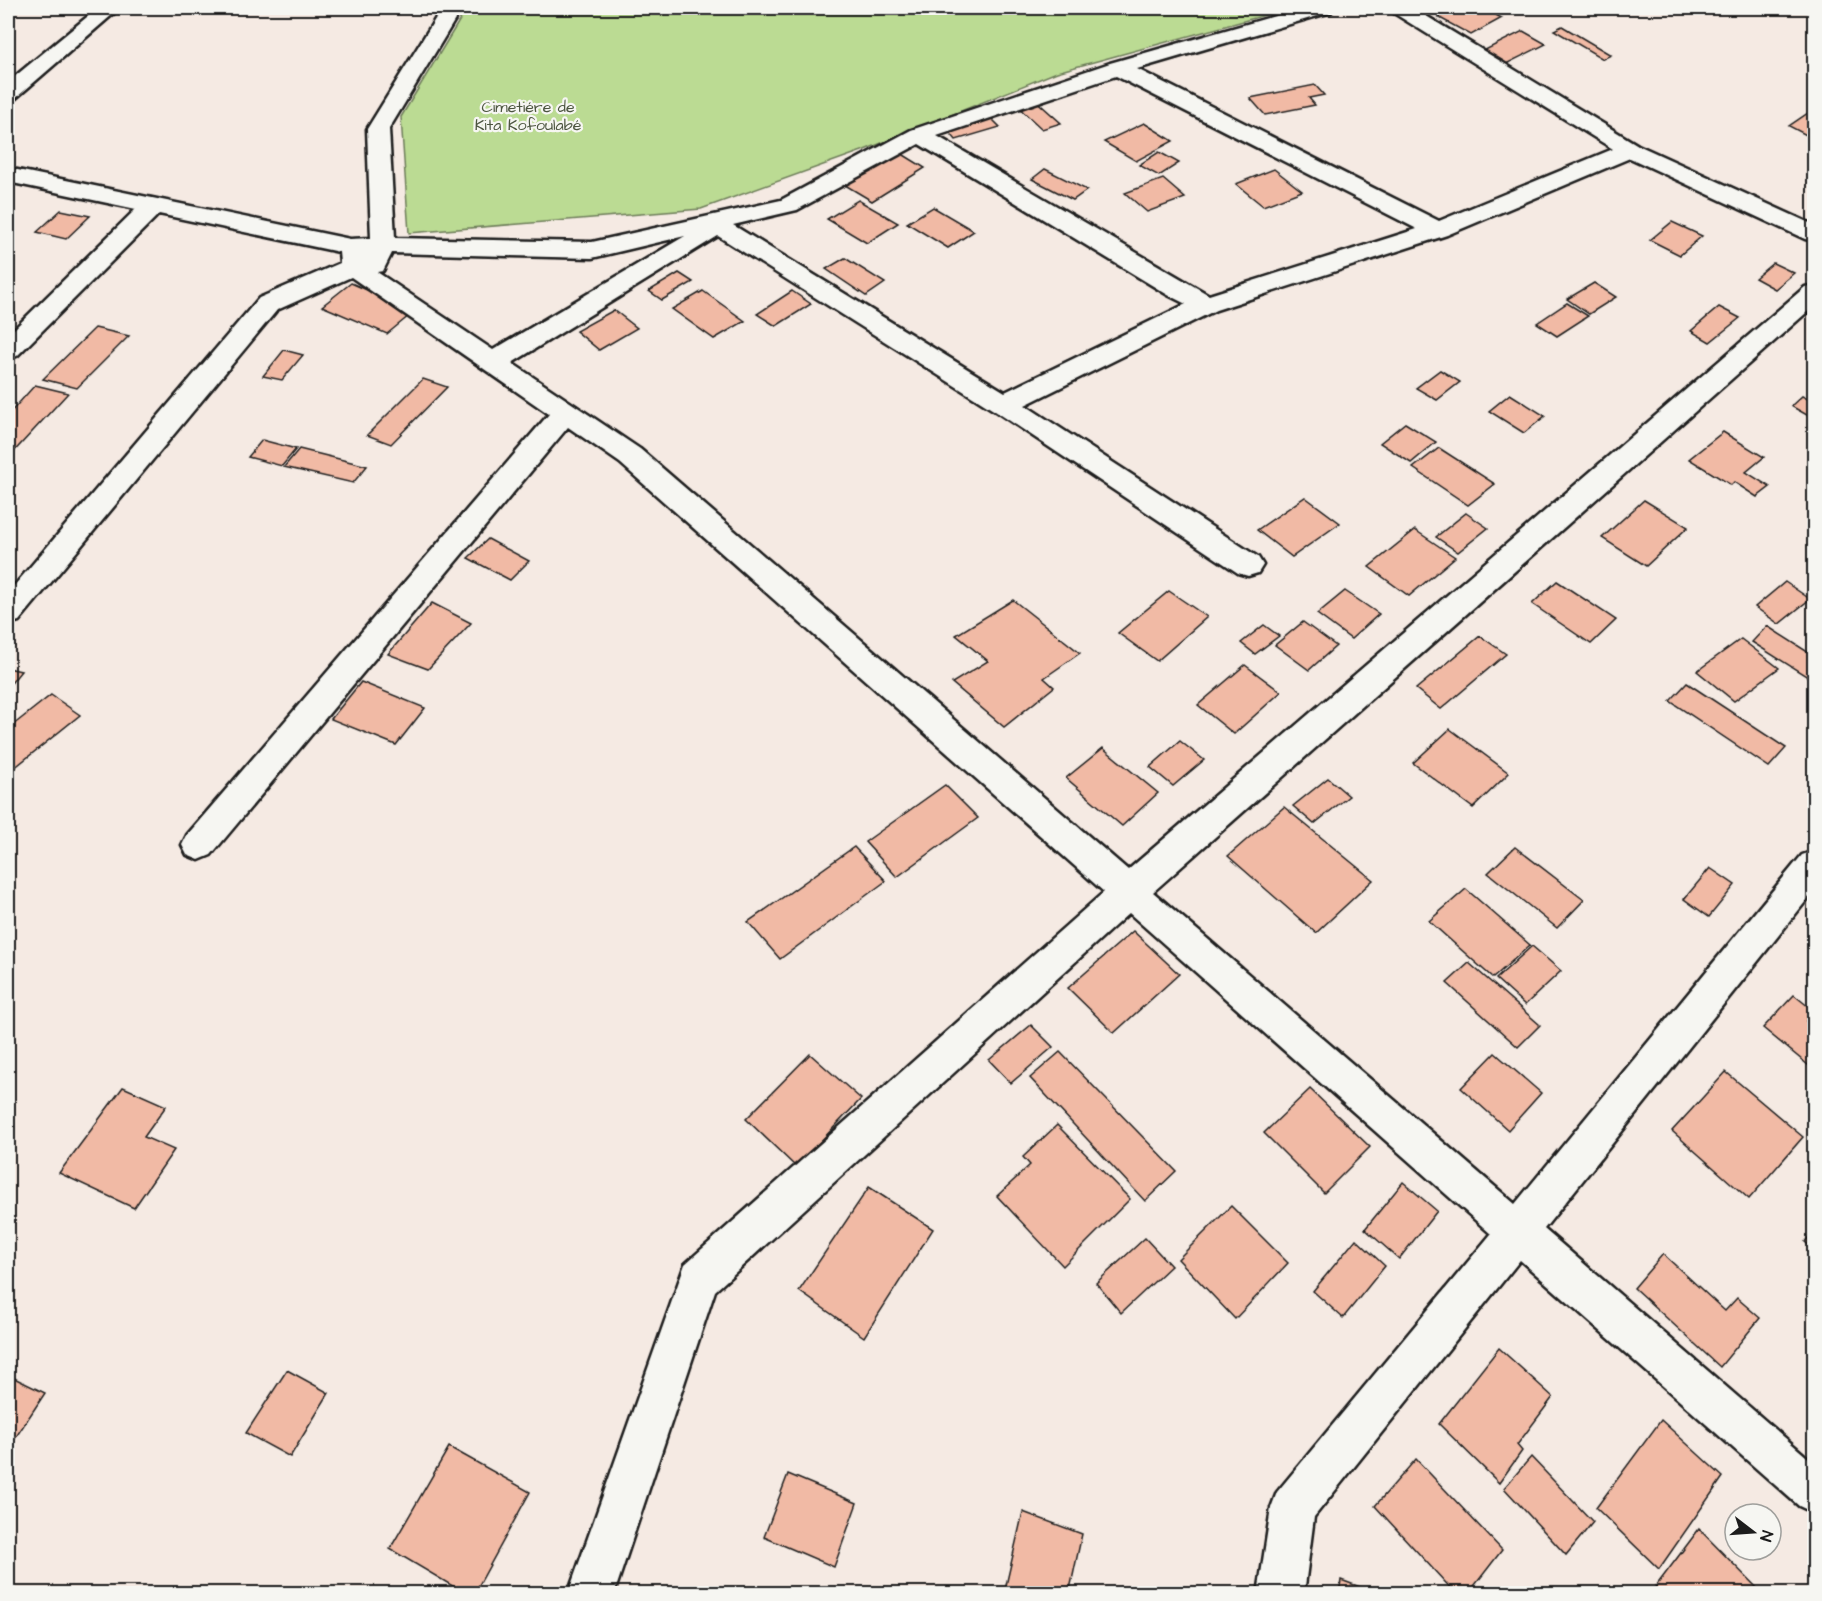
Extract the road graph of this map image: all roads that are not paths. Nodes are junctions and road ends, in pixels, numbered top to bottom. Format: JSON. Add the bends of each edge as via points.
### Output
{"nodes":[{"id":1,"x":110,"y":8,"type":"edge"},
{"id":2,"x":452,"y":8,"type":"edge"},
{"id":3,"x":1324,"y":8,"type":"edge"},
{"id":4,"x":1399,"y":8,"type":"edge"},
{"id":5,"x":1118,"y":69,"type":"junction"},
{"id":6,"x":8,"y":93,"type":"edge"},
{"id":7,"x":919,"y":135,"type":"junction"},
{"id":8,"x":1630,"y":150,"type":"junction"},
{"id":9,"x":8,"y":175,"type":"edge"},
{"id":10,"x":789,"y":205,"type":"junction"},
{"id":11,"x":152,"y":207,"type":"junction"},
{"id":12,"x":718,"y":226,"type":"junction"},
{"id":13,"x":1438,"y":230,"type":"junction"},
{"id":14,"x":1815,"y":234,"type":"edge"},
{"id":15,"x":383,"y":245,"type":"junction"},
{"id":16,"x":357,"y":264,"type":"junction"},
{"id":17,"x":1815,"y":293,"type":"edge"},
{"id":18,"x":1207,"y":304,"type":"junction"},
{"id":19,"x":8,"y":350,"type":"edge"},
{"id":20,"x":493,"y":362,"type":"junction"},
{"id":21,"x":1004,"y":404,"type":"junction"},
{"id":22,"x":566,"y":412,"type":"junction"},
{"id":23,"x":1248,"y":565,"type":"dead end"},
{"id":24,"x":8,"y":613,"type":"edge"},
{"id":25,"x":199,"y":845,"type":"dead end"},
{"id":26,"x":1815,"y":866,"type":"edge"},
{"id":27,"x":1129,"y":891,"type":"junction"},
{"id":28,"x":1518,"y":1230,"type":"junction"},
{"id":29,"x":1815,"y":1491,"type":"edge"},
{"id":30,"x":591,"y":1593,"type":"edge"},
{"id":31,"x":1281,"y":1593,"type":"edge"}],
"edges":[{"from":1,"to":6,"type":"street"},
{"from":2,"to":15,"type":"street","via":[[378,129]]},
{"from":3,"to":5,"type":"street"},
{"from":4,"to":8,"type":"street"},
{"from":5,"to":7,"type":"street"},
{"from":5,"to":13,"type":"street"},
{"from":7,"to":10,"type":"street"},
{"from":7,"to":18,"type":"street"},
{"from":8,"to":13,"type":"street"},
{"from":8,"to":14,"type":"street"},
{"from":9,"to":11,"type":"street"},
{"from":10,"to":12,"type":"street"},
{"from":10,"to":15,"type":"street","via":[[592,250]]},
{"from":11,"to":16,"type":"street"},
{"from":11,"to":19,"type":"street"},
{"from":12,"to":20,"type":"street"},
{"from":12,"to":21,"type":"street"},
{"from":13,"to":18,"type":"street"},
{"from":15,"to":16,"type":"street"},
{"from":15,"to":16,"type":"street"},
{"from":16,"to":20,"type":"street"},
{"from":16,"to":24,"type":"street","via":[[268,304]]},
{"from":17,"to":27,"type":"street"},
{"from":18,"to":21,"type":"street"},
{"from":20,"to":22,"type":"street"},
{"from":21,"to":23,"type":"street"},
{"from":22,"to":25,"type":"street"},
{"from":22,"to":27,"type":"street","via":[[630,456]]},
{"from":26,"to":28,"type":"street"},
{"from":27,"to":28,"type":"street"},
{"from":27,"to":30,"type":"street","via":[[699,1278]]},
{"from":28,"to":29,"type":"street"},
{"from":28,"to":31,"type":"street","via":[[1293,1508]]}]}
